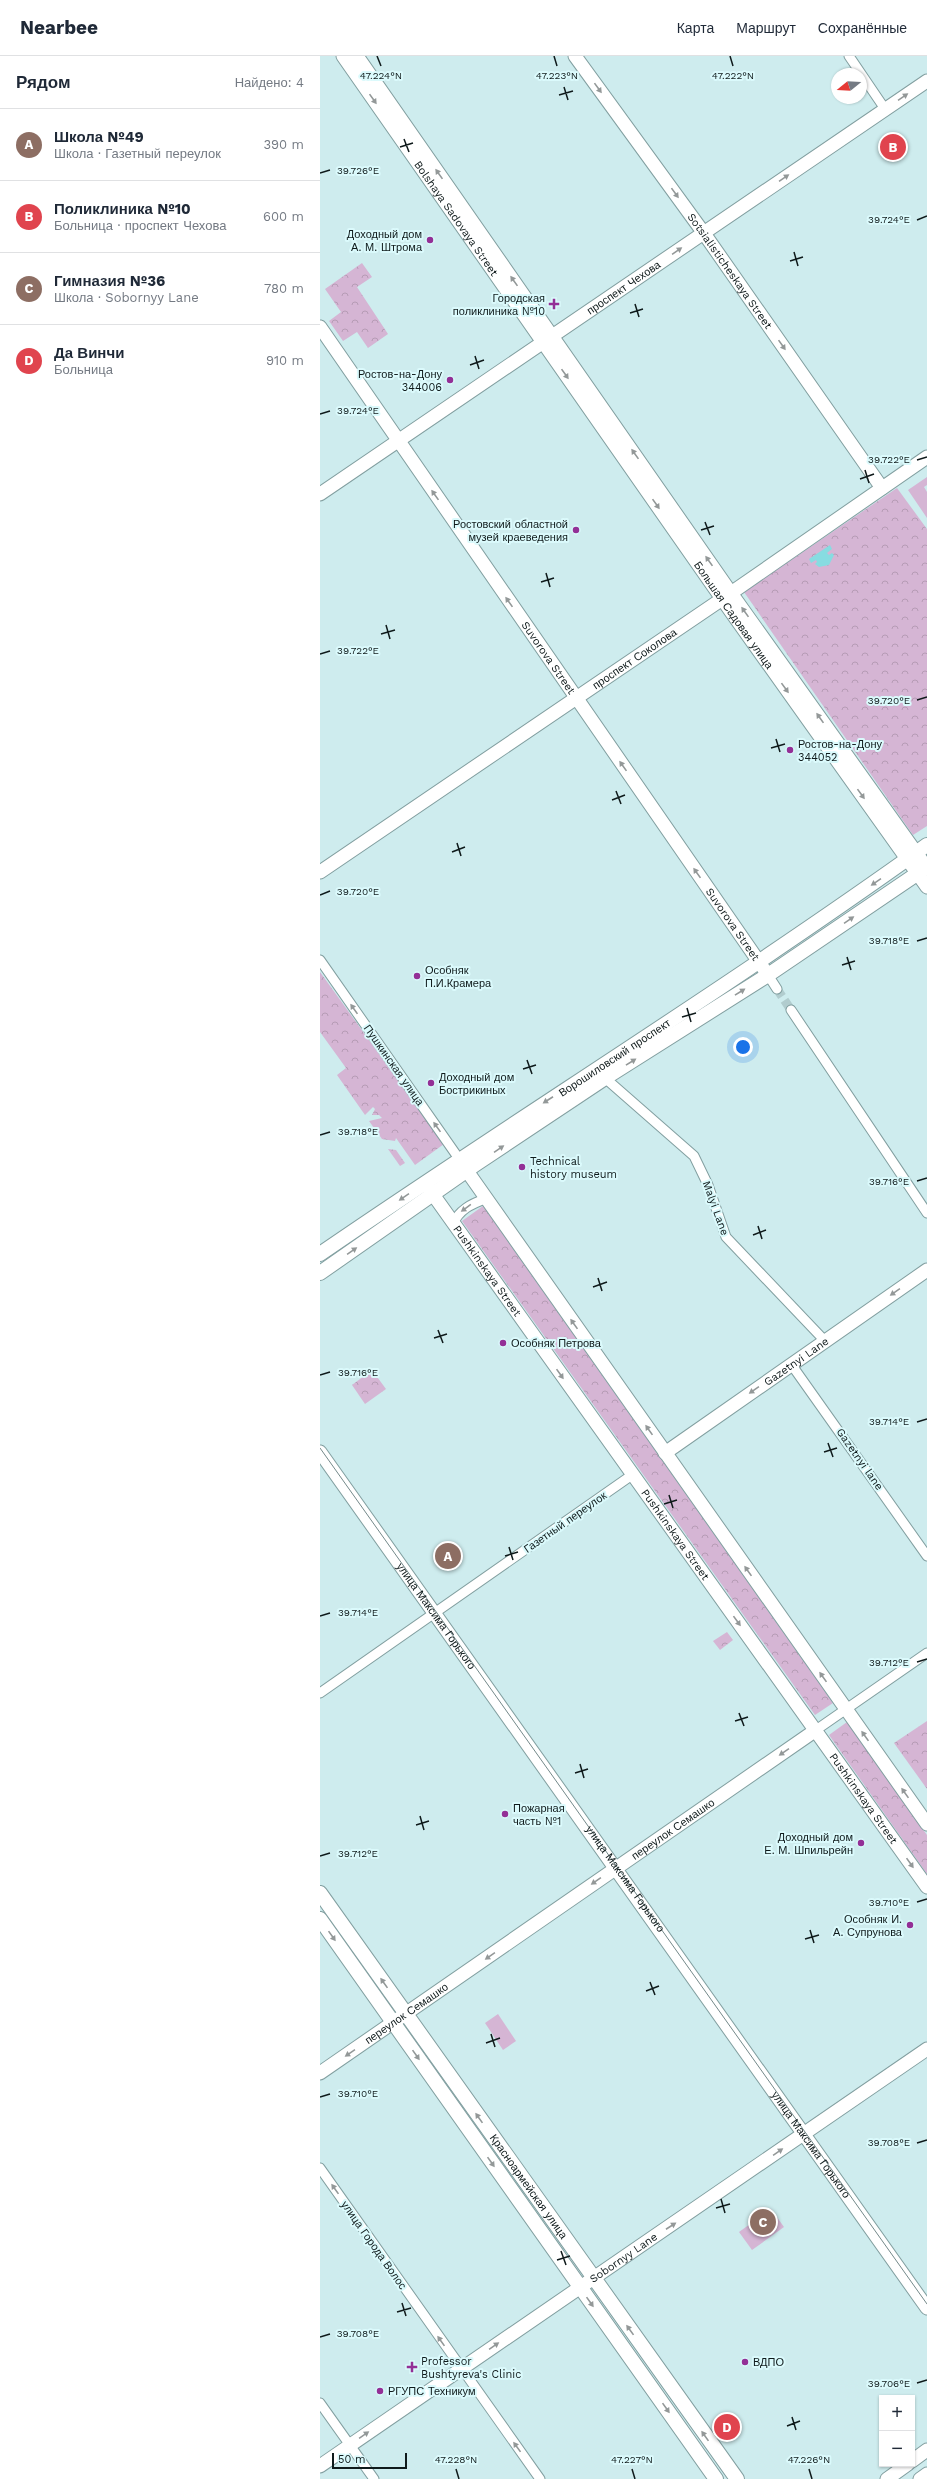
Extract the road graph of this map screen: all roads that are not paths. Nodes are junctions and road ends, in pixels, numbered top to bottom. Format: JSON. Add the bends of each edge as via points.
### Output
{"nodes":[{"id":1,"x":343,"y":56,"type":"edge"},
{"id":2,"x":357,"y":56,"type":"edge"},
{"id":3,"x":575,"y":56,"type":"edge"},
{"id":4,"x":849,"y":56,"type":"edge"},
{"id":5,"x":927,"y":80,"type":"edge"},
{"id":6,"x":885,"y":109,"type":"junction"},
{"id":7,"x":703,"y":232,"type":"junction"},
{"id":8,"x":320,"y":327,"type":"edge"},
{"id":9,"x":547,"y":339,"type":"junction"},
{"id":10,"x":398,"y":440,"type":"junction"},
{"id":11,"x":927,"y":457,"type":"edge"},
{"id":12,"x":882,"y":488,"type":"junction"},
{"id":13,"x":320,"y":494,"type":"edge"},
{"id":14,"x":727,"y":596,"type":"junction"},
{"id":15,"x":576,"y":698,"type":"junction"},
{"id":16,"x":917,"y":852,"type":"edge"},
{"id":17,"x":924,"y":869,"type":"edge"},
{"id":18,"x":320,"y":872,"type":"edge"},
{"id":19,"x":927,"y":887,"type":"edge"},
{"id":20,"x":320,"y":960,"type":"edge"},
{"id":21,"x":758,"y":963,"type":"junction"},
{"id":22,"x":768,"y":975,"type":"junction"},
{"id":23,"x":777,"y":989,"type":"tunnel mouth"},
{"id":24,"x":791,"y":1010,"type":"tunnel mouth"},
{"id":25,"x":605,"y":1078,"type":"junction"},
{"id":26,"x":463,"y":1165,"type":"junction"},
{"id":27,"x":429,"y":1188,"type":"junction"},
{"id":28,"x":485,"y":1199,"type":"junction"},
{"id":29,"x":927,"y":1213,"type":"edge"},
{"id":30,"x":453,"y":1224,"type":"junction"},
{"id":31,"x":320,"y":1254,"type":"edge"},
{"id":32,"x":927,"y":1270,"type":"edge"},
{"id":33,"x":320,"y":1273,"type":"edge"},
{"id":34,"x":825,"y":1341,"type":"junction"},
{"id":35,"x":791,"y":1364,"type":"junction"},
{"id":36,"x":320,"y":1452,"type":"edge"},
{"id":37,"x":665,"y":1453,"type":"junction"},
{"id":38,"x":632,"y":1476,"type":"junction"},
{"id":39,"x":927,"y":1556,"type":"edge"},
{"id":40,"x":434,"y":1613,"type":"junction"},
{"id":41,"x":927,"y":1653,"type":"edge"},
{"id":42,"x":320,"y":1693,"type":"edge"},
{"id":43,"x":846,"y":1709,"type":"junction"},
{"id":44,"x":816,"y":1730,"type":"junction"},
{"id":45,"x":927,"y":1824,"type":"edge"},
{"id":46,"x":615,"y":1867,"type":"junction"},
{"id":47,"x":927,"y":1887,"type":"edge"},
{"id":48,"x":320,"y":1894,"type":"edge"},
{"id":49,"x":320,"y":1919,"type":"edge"},
{"id":50,"x":406,"y":2015,"type":"junction"},
{"id":51,"x":394,"y":2024,"type":"junction"},
{"id":52,"x":927,"y":2049,"type":"edge"},
{"id":53,"x":320,"y":2073,"type":"edge"},
{"id":54,"x":804,"y":2134,"type":"junction"},
{"id":55,"x":320,"y":2168,"type":"edge"},
{"id":56,"x":592,"y":2278,"type":"junction"},
{"id":57,"x":579,"y":2287,"type":"junction"},
{"id":58,"x":927,"y":2308,"type":"edge"},
{"id":59,"x":461,"y":2368,"type":"junction"},
{"id":60,"x":320,"y":2402,"type":"edge"},
{"id":61,"x":350,"y":2445,"type":"junction"},
{"id":62,"x":927,"y":2450,"type":"edge"},
{"id":63,"x":915,"y":2459,"type":"edge"},
{"id":64,"x":320,"y":2466,"type":"edge"},
{"id":65,"x":904,"y":2467,"type":"edge"},
{"id":66,"x":927,"y":2474,"type":"edge"},
{"id":67,"x":374,"y":2479,"type":"edge"},
{"id":68,"x":540,"y":2479,"type":"edge"},
{"id":69,"x":716,"y":2479,"type":"edge"},
{"id":70,"x":737,"y":2479,"type":"edge"},
{"id":71,"x":887,"y":2479,"type":"edge"},
{"id":72,"x":920,"y":2479,"type":"edge"}],
"edges":[{"from":1,"to":9,"type":"street","name":"Bolshaya Sadovaya Street","one_way":true},
{"from":9,"to":2,"type":"street","name":"Bolshaya Sadovaya Street","one_way":true},
{"from":3,"to":7,"type":"street","name":"Sotsialisticheskaya Street","one_way":true},
{"from":4,"to":6,"type":"street"},
{"from":6,"to":5,"type":"street","name":"проспект Чехова","one_way":true},
{"from":7,"to":6,"type":"street","name":"проспект Чехова","one_way":true},
{"from":9,"to":7,"type":"street","name":"проспект Чехова","one_way":true},
{"from":7,"to":12,"type":"street","name":"Sotsialisticheskaya Street","one_way":true},
{"from":8,"to":10,"type":"street","name":"Suvorova Street"},
{"from":9,"to":10,"type":"street","name":"проспект Чехова"},
{"from":9,"to":14,"type":"street","name":"Большая Садовая улица"},
{"from":10,"to":13,"type":"street","name":"проспект Чехова"},
{"from":15,"to":10,"type":"street","name":"Suvorova Street","one_way":true},
{"from":11,"to":12,"type":"street","name":"проспект Соколова"},
{"from":12,"to":14,"type":"street","name":"проспект Соколова"},
{"from":14,"to":15,"type":"street","name":"проспект Соколова"},
{"from":14,"to":16,"type":"street","name":"Большая Садовая улица"},
{"from":15,"to":18,"type":"street","name":"проспект Соколова"},
{"from":21,"to":15,"type":"street","name":"Suvorova Street","one_way":true},
{"from":16,"to":17,"type":"street","name":"Большая Садовая улица"},
{"from":16,"to":21,"type":"main road","name":"Ворошиловский проспект","one_way":true},
{"from":17,"to":19,"type":"street","name":"Большая Садовая улица"},
{"from":22,"to":17,"type":"main road","name":"Ворошиловский проспект","one_way":true},
{"from":26,"to":20,"type":"street","name":"Пушкинская улица","one_way":true},
{"from":21,"to":22,"type":"street","name":"Suvorova Street"},
{"from":21,"to":26,"type":"main road","name":"Ворошиловский проспект","one_way":true},
{"from":22,"to":23,"type":"street","name":"Suvorova Street"},
{"from":25,"to":22,"type":"main road","name":"Ворошиловский проспект","one_way":true},
{"from":24,"to":29,"type":"street"},
{"from":26,"to":25,"type":"main road","name":"Ворошиловский проспект","one_way":true},
{"from":25,"to":34,"type":"street","name":"Malyi Lane","via":[[694,1156],[708,1185],[726,1237]]},
{"from":26,"to":27,"type":"main road","name":"Ворошиловский проспект"},
{"from":26,"to":28,"type":"street"},
{"from":27,"to":30,"type":"street","name":"Pushkinskaya Street"},
{"from":27,"to":31,"type":"main road","name":"Ворошиловский проспект","one_way":true},
{"from":33,"to":27,"type":"main road","name":"Ворошиловский проспект","one_way":true},
{"from":28,"to":30,"type":"street","one_way":true,"via":[[467,1207],[456,1217]]},
{"from":37,"to":28,"type":"street","one_way":true},
{"from":30,"to":38,"type":"street","name":"Pushkinskaya Street","one_way":true},
{"from":32,"to":34,"type":"street","name":"Gazetnyi Lane","one_way":true},
{"from":34,"to":35,"type":"street","name":"Gazetnyi Lane"},
{"from":35,"to":37,"type":"street","name":"Gazetnyi Lane","one_way":true},
{"from":35,"to":39,"type":"street","name":"Gazetnyi lane"},
{"from":36,"to":40,"type":"street","name":"улица Максима Горького"},
{"from":43,"to":37,"type":"street","one_way":true},
{"from":38,"to":40,"type":"street","name":"Газетный переулок"},
{"from":38,"to":44,"type":"street","name":"Pushkinskaya Street","one_way":true},
{"from":40,"to":42,"type":"street","name":"Газетный переулок"},
{"from":40,"to":46,"type":"street","name":"улица Максима Горького"},
{"from":41,"to":43,"type":"street","name":"переулок Семашко"},
{"from":43,"to":44,"type":"street","name":"переулок Семашко"},
{"from":45,"to":43,"type":"street","one_way":true},
{"from":44,"to":46,"type":"street","name":"переулок Семашко","one_way":true},
{"from":44,"to":47,"type":"street","name":"Pushkinskaya Street","one_way":true},
{"from":46,"to":50,"type":"street","name":"переулок Семашко","one_way":true},
{"from":46,"to":54,"type":"street","name":"улица Максима Горького"},
{"from":50,"to":48,"type":"main road","name":"Красноармейская улица","one_way":true},
{"from":49,"to":51,"type":"main road","name":"Красноармейская улица","one_way":true},
{"from":50,"to":51,"type":"street","name":"переулок Семашко"},
{"from":56,"to":50,"type":"main road","name":"Красноармейская улица","one_way":true},
{"from":51,"to":53,"type":"street","name":"переулок Семашко","one_way":true},
{"from":51,"to":57,"type":"main road","name":"Красноармейская улица","one_way":true},
{"from":52,"to":54,"type":"street","name":"Sobornyy Lane"},
{"from":56,"to":54,"type":"street","name":"Sobornyy Lane","one_way":true},
{"from":54,"to":58,"type":"street","name":"улица Максима Горького"},
{"from":59,"to":55,"type":"street","name":"улица Города Волос","one_way":true},
{"from":56,"to":57,"type":"street","name":"Sobornyy Lane"},
{"from":70,"to":56,"type":"main road","name":"Красноармейская улица","one_way":true},
{"from":59,"to":57,"type":"street","name":"Sobornyy Lane","one_way":true},
{"from":57,"to":69,"type":"main road","name":"Красноармейская улица","one_way":true},
{"from":61,"to":59,"type":"street","name":"Sobornyy Lane","one_way":true},
{"from":68,"to":59,"type":"street","name":"улица Города Волос","one_way":true},
{"from":60,"to":61,"type":"street"},
{"from":61,"to":64,"type":"street","name":"Sobornyy Lane"},
{"from":61,"to":67,"type":"street"},
{"from":62,"to":63,"type":"street"},
{"from":65,"to":71,"type":"street"},
{"from":66,"to":72,"type":"street"}]}
